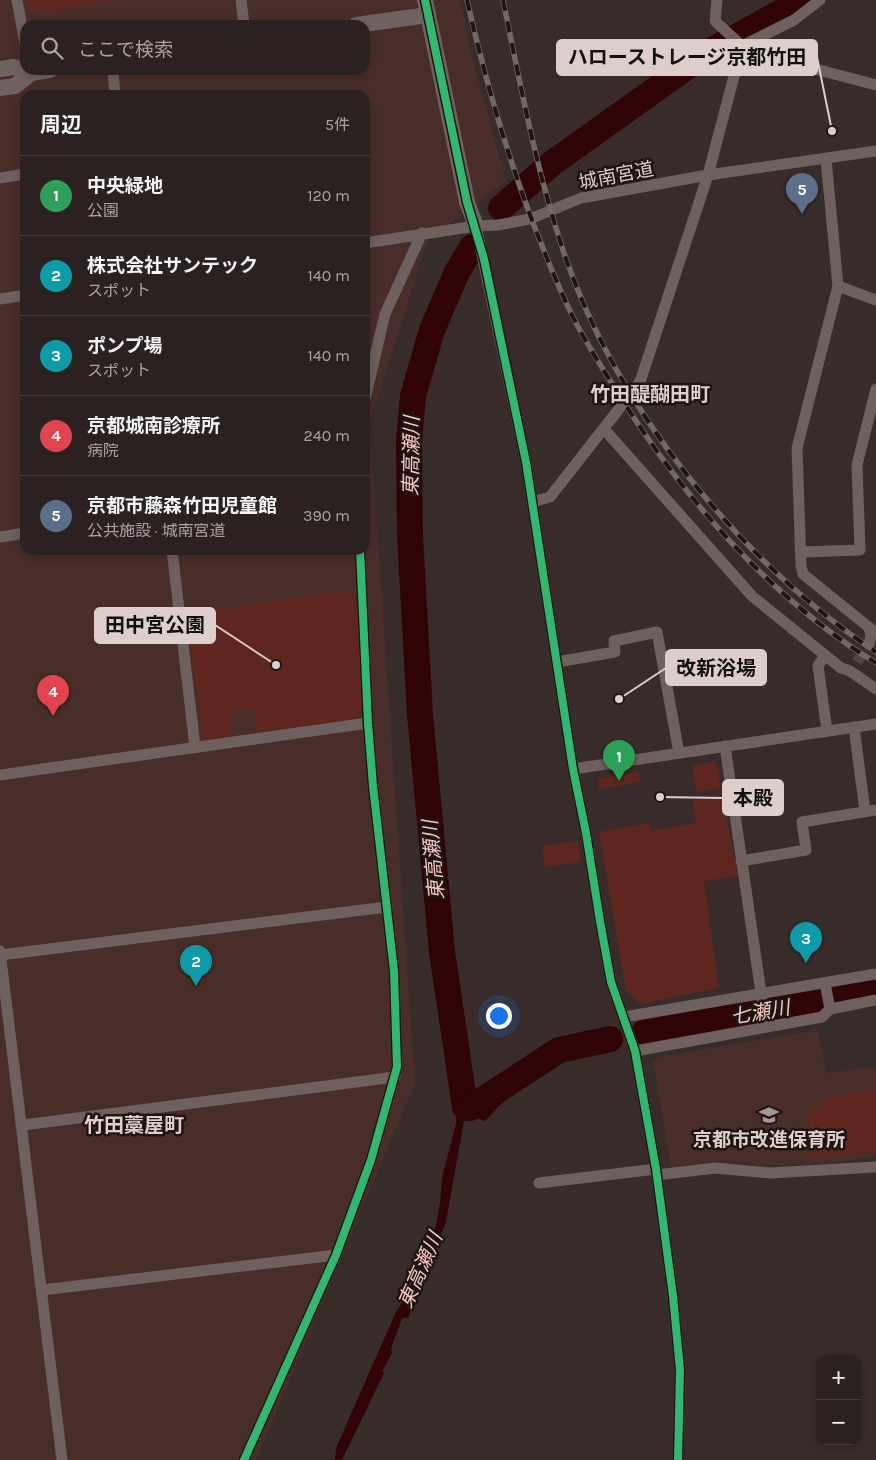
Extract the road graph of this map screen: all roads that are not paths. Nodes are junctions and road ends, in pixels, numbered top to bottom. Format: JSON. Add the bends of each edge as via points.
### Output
{"nodes":[{"id":1,"x":17,"y":0,"type":"edge"},
{"id":2,"x":241,"y":0,"type":"edge"},
{"id":3,"x":717,"y":0,"type":"edge"},
{"id":4,"x":820,"y":0,"type":"edge"},
{"id":5,"x":426,"y":7,"type":"edge"},
{"id":6,"x":21,"y":20,"type":"edge"},
{"id":7,"x":243,"y":20,"type":"edge"},
{"id":8,"x":370,"y":21,"type":"edge"},
{"id":9,"x":740,"y":45,"type":"junction"},
{"id":10,"x":20,"y":68,"type":"edge"},
{"id":11,"x":0,"y":69,"type":"edge"},
{"id":12,"x":26,"y":75,"type":"edge"},
{"id":13,"x":113,"y":75,"type":"edge"},
{"id":14,"x":876,"y":85,"type":"edge"},
{"id":15,"x":0,"y":88,"type":"edge"},
{"id":16,"x":115,"y":90,"type":"edge"},
{"id":17,"x":876,"y":150,"type":"edge"},
{"id":18,"x":826,"y":159,"type":"junction"},
{"id":19,"x":20,"y":175,"type":"edge"},
{"id":20,"x":708,"y":175,"type":"junction"},
{"id":21,"x":0,"y":178,"type":"edge"},
{"id":22,"x":476,"y":226,"type":"junction"},
{"id":23,"x":422,"y":233,"type":"junction"},
{"id":24,"x":370,"y":242,"type":"edge"},
{"id":25,"x":838,"y":286,"type":"junction"},
{"id":26,"x":20,"y":296,"type":"edge"},
{"id":27,"x":0,"y":299,"type":"edge"},
{"id":28,"x":876,"y":300,"type":"edge"},
{"id":29,"x":370,"y":377,"type":"edge"},
{"id":30,"x":876,"y":389,"type":"edge"},
{"id":31,"x":604,"y":429,"type":"junction"},
{"id":32,"x":532,"y":502,"type":"junction"},
{"id":33,"x":20,"y":534,"type":"edge"},
{"id":34,"x":0,"y":537,"type":"edge"},
{"id":35,"x":801,"y":552,"type":"junction"},
{"id":36,"x":173,"y":555,"type":"edge"},
{"id":37,"x":360,"y":555,"type":"edge"},
{"id":38,"x":872,"y":631,"type":"edge"},
{"id":39,"x":868,"y":644,"type":"tunnel mouth"},
{"id":40,"x":825,"y":655,"type":"junction"},
{"id":41,"x":557,"y":662,"type":"junction"},
{"id":42,"x":876,"y":688,"type":"edge"},
{"id":43,"x":368,"y":723,"type":"junction"},
{"id":44,"x":876,"y":724,"type":"edge"},
{"id":45,"x":854,"y":727,"type":"junction"},
{"id":46,"x":827,"y":731,"type":"junction"},
{"id":47,"x":724,"y":746,"type":"junction"},
{"id":48,"x":194,"y":748,"type":"junction"},
{"id":49,"x":679,"y":753,"type":"junction"},
{"id":50,"x":573,"y":769,"type":"junction"},
{"id":51,"x":0,"y":775,"type":"edge"},
{"id":52,"x":871,"y":810,"type":"edge"},
{"id":53,"x":740,"y":860,"type":"junction"},
{"id":54,"x":387,"y":907,"type":"junction"},
{"id":55,"x":0,"y":951,"type":"edge"},
{"id":56,"x":1,"y":955,"type":"edge"},
{"id":57,"x":876,"y":974,"type":"edge"},
{"id":58,"x":826,"y":987,"type":"junction"},
{"id":59,"x":761,"y":999,"type":"junction"},
{"id":60,"x":876,"y":1000,"type":"edge"},
{"id":61,"x":829,"y":1007,"type":"junction"},
{"id":62,"x":624,"y":1017,"type":"junction"},
{"id":63,"x":766,"y":1023,"type":"junction"},
{"id":64,"x":635,"y":1051,"type":"junction"},
{"id":65,"x":395,"y":1077,"type":"junction"},
{"id":66,"x":23,"y":1125,"type":"junction"},
{"id":67,"x":876,"y":1167,"type":"edge"},
{"id":68,"x":657,"y":1172,"type":"junction"},
{"id":69,"x":539,"y":1183,"type":"dead end"},
{"id":70,"x":336,"y":1255,"type":"junction"},
{"id":71,"x":42,"y":1290,"type":"junction"},
{"id":72,"x":62,"y":1460,"type":"edge"},
{"id":73,"x":244,"y":1460,"type":"edge"},
{"id":74,"x":678,"y":1460,"type":"edge"}],
"edges":[{"from":1,"to":6,"type":"street"},
{"from":2,"to":7,"type":"street"},
{"from":3,"to":9,"type":"street","via":[[715,21]]},
{"from":4,"to":9,"type":"street","via":[[794,20]]},
{"from":5,"to":8,"type":"street"},
{"from":5,"to":22,"type":"street"},
{"from":9,"to":14,"type":"street"},
{"from":9,"to":20,"type":"street"},
{"from":10,"to":11,"type":"street"},
{"from":12,"to":15,"type":"street","via":[[15,86]]},
{"from":13,"to":16,"type":"street"},
{"from":17,"to":18,"type":"street","name":"城南宮道"},
{"from":18,"to":20,"type":"street","name":"城南宮道"},
{"from":18,"to":25,"type":"street"},
{"from":19,"to":21,"type":"street"},
{"from":20,"to":22,"type":"street","name":"城南宮道","via":[[581,198],[530,219]]},
{"from":20,"to":31,"type":"street","via":[[640,382]]},
{"from":22,"to":23,"type":"street","name":"城南宮道"},
{"from":22,"to":32,"type":"street"},
{"from":23,"to":24,"type":"street","name":"城南宮道"},
{"from":23,"to":29,"type":"street","via":[[385,314]]},
{"from":25,"to":28,"type":"street"},
{"from":25,"to":35,"type":"street","via":[[797,448]]},
{"from":26,"to":27,"type":"street"},
{"from":30,"to":35,"type":"street","via":[[856,465],[860,550]]},
{"from":31,"to":32,"type":"street","via":[[550,497]]},
{"from":31,"to":40,"type":"street","via":[[752,596]]},
{"from":32,"to":41,"type":"street"},
{"from":33,"to":34,"type":"street"},
{"from":35,"to":38,"type":"street","via":[[803,574]]},
{"from":36,"to":48,"type":"street"},
{"from":37,"to":43,"type":"street"},
{"from":38,"to":39,"type":"street"},
{"from":40,"to":42,"type":"street","via":[[841,668],[854,666]]},
{"from":40,"to":46,"type":"street","via":[[818,666]]},
{"from":41,"to":49,"type":"street","via":[[615,652],[614,641],[657,632]]},
{"from":41,"to":50,"type":"street"},
{"from":43,"to":48,"type":"street"},
{"from":43,"to":54,"type":"street"},
{"from":44,"to":45,"type":"street"},
{"from":45,"to":46,"type":"street"},
{"from":45,"to":52,"type":"street"},
{"from":46,"to":47,"type":"street"},
{"from":47,"to":49,"type":"street"},
{"from":47,"to":53,"type":"street"},
{"from":48,"to":51,"type":"street"},
{"from":49,"to":50,"type":"street"},
{"from":50,"to":62,"type":"street","via":[[611,982]]},
{"from":52,"to":53,"type":"street","via":[[802,822],[806,850]]},
{"from":53,"to":59,"type":"street"},
{"from":54,"to":56,"type":"street"},
{"from":54,"to":65,"type":"street","via":[[397,1008]]},
{"from":55,"to":56,"type":"street"},
{"from":56,"to":66,"type":"street"},
{"from":57,"to":58,"type":"street"},
{"from":58,"to":59,"type":"street"},
{"from":58,"to":61,"type":"street"},
{"from":59,"to":62,"type":"street"},
{"from":59,"to":63,"type":"street"},
{"from":60,"to":61,"type":"street"},
{"from":61,"to":63,"type":"street","via":[[822,1017]]},
{"from":62,"to":64,"type":"street"},
{"from":63,"to":64,"type":"street"},
{"from":64,"to":68,"type":"street"},
{"from":65,"to":66,"type":"street"},
{"from":65,"to":70,"type":"street","via":[[371,1160]]},
{"from":66,"to":71,"type":"street"},
{"from":67,"to":68,"type":"street","via":[[770,1173],[715,1168]]},
{"from":68,"to":69,"type":"street"},
{"from":68,"to":74,"type":"street","via":[[680,1370]]},
{"from":70,"to":71,"type":"street"},
{"from":70,"to":73,"type":"street"},
{"from":71,"to":72,"type":"street"}]}
